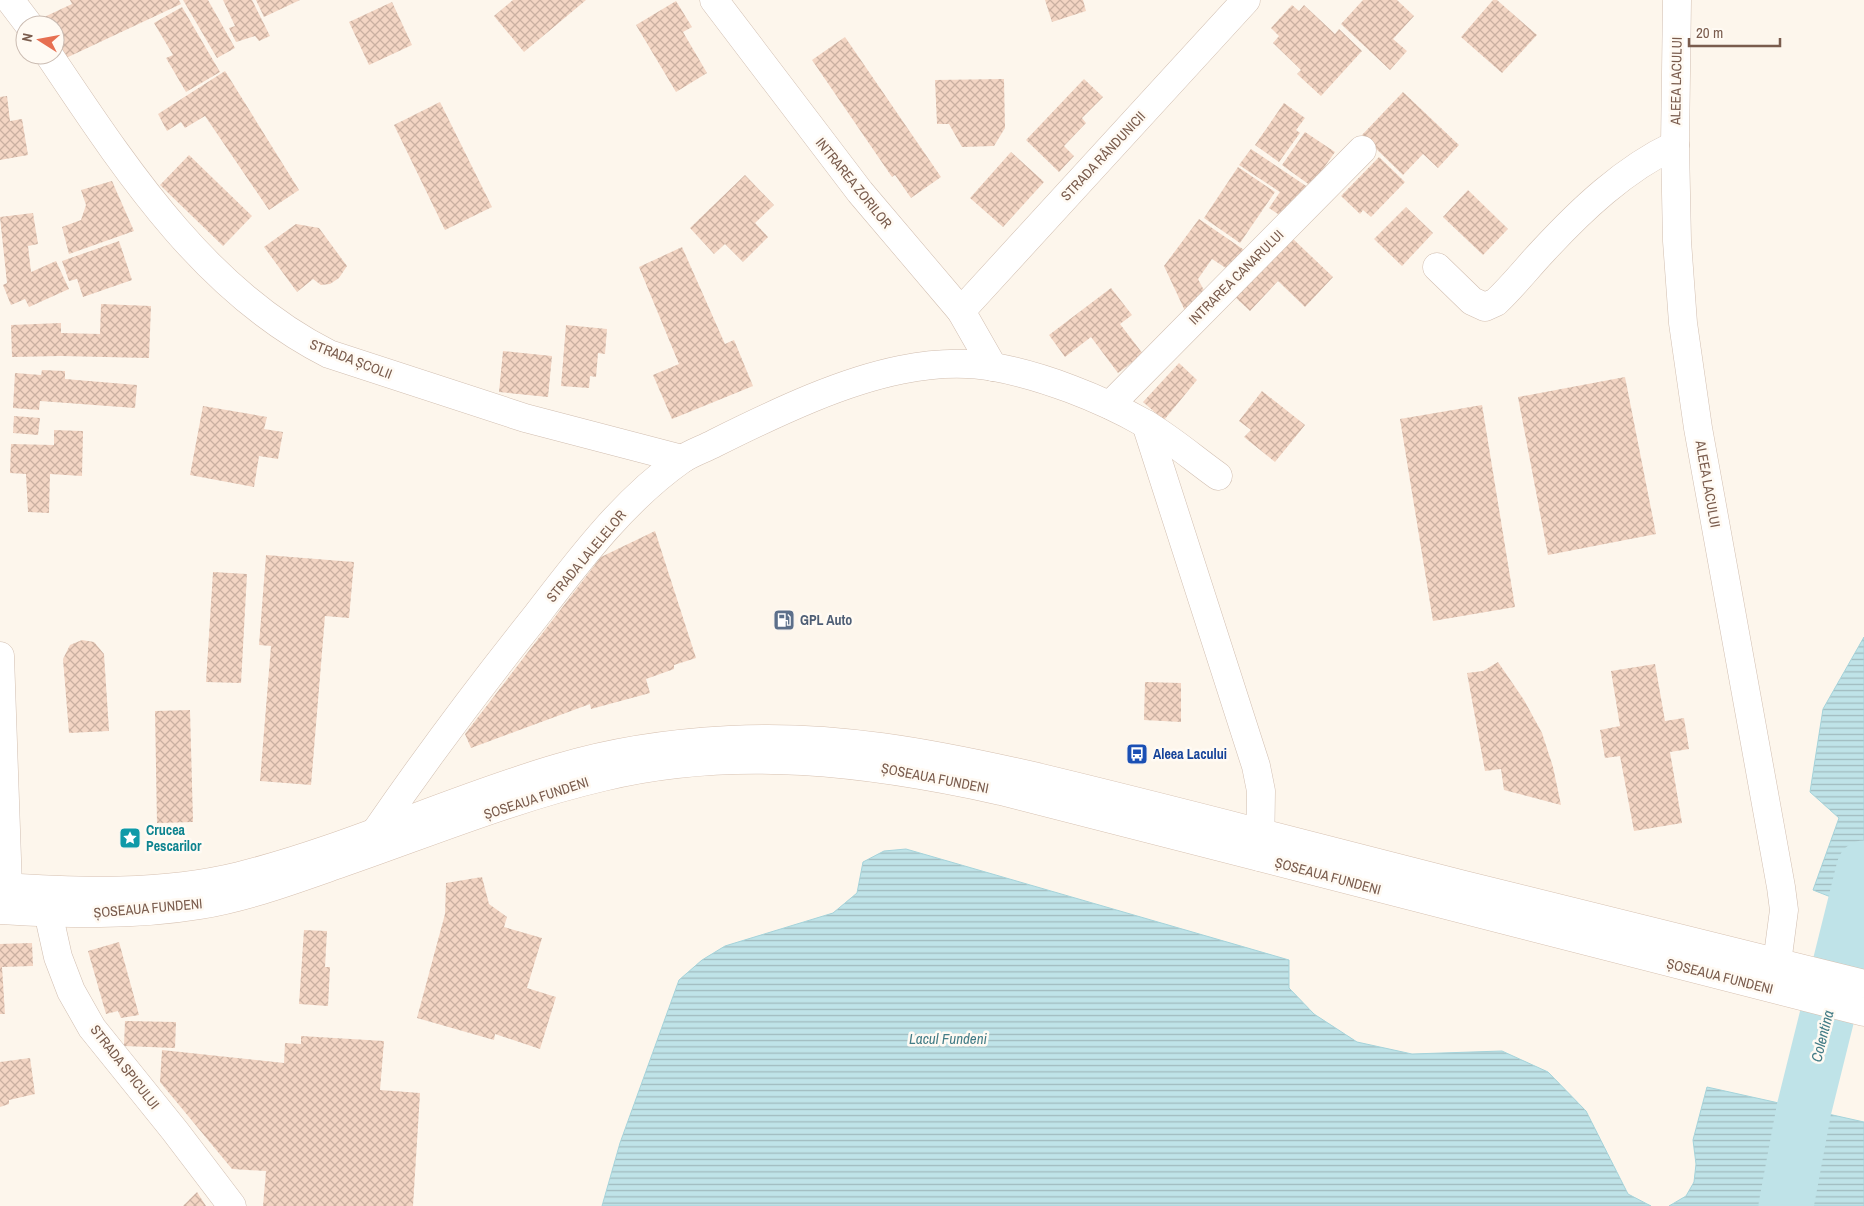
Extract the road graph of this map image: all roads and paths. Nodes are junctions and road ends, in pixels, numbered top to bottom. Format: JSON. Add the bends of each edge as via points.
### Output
{"nodes":[{"id":1,"x":10,"y":0,"type":"edge"},
{"id":2,"x":714,"y":0,"type":"edge"},
{"id":3,"x":1246,"y":0,"type":"edge"},
{"id":4,"x":1677,"y":0,"type":"edge"},
{"id":5,"x":21,"y":15,"type":"edge"},
{"id":6,"x":56,"y":65,"type":"edge"},
{"id":7,"x":1675,"y":145,"type":"junction"},
{"id":8,"x":1362,"y":150,"type":"dead end"},
{"id":9,"x":1438,"y":266,"type":"dead end"},
{"id":10,"x":961,"y":311,"type":"junction"},
{"id":11,"x":993,"y":366,"type":"junction"},
{"id":12,"x":1110,"y":405,"type":"junction"},
{"id":13,"x":1146,"y":424,"type":"junction"},
{"id":14,"x":682,"y":459,"type":"junction"},
{"id":15,"x":1218,"y":476,"type":"dead end"},
{"id":16,"x":0,"y":656,"type":"edge"},
{"id":17,"x":376,"y":831,"type":"junction"},
{"id":18,"x":1261,"y":846,"type":"junction"},
{"id":19,"x":3,"y":895,"type":"edge"},
{"id":20,"x":48,"y":912,"type":"junction"},
{"id":21,"x":1781,"y":964,"type":"junction"},
{"id":22,"x":1864,"y":984,"type":"edge"},
{"id":23,"x":1864,"y":1012,"type":"edge"},
{"id":24,"x":232,"y":1206,"type":"edge"}],
"edges":[{"from":1,"to":5,"type":"street"},
{"from":2,"to":10,"type":"street","name":"INTRAREA ZORILOR","via":[[860,192]]},
{"from":3,"to":10,"type":"street","name":"STRADA RÂNDUNICII"},
{"from":4,"to":7,"type":"street","name":"ALEEA LACULUI"},
{"from":6,"to":14,"type":"street","name":"STRADA ȘCOLII","via":[[143,191],[198,253],[272,320],[305,341],[329,354],[525,418]]},
{"from":7,"to":9,"type":"street","via":[[1613,184],[1575,218],[1496,302],[1485,307],[1472,301]]},
{"from":7,"to":21,"type":"street","name":"ALEEA LACULUI","via":[[1683,324],[1698,428],[1782,895]]},
{"from":8,"to":12,"type":"street","name":"INTRAREA CANARULUI"},
{"from":10,"to":11,"type":"street","name":"INTRAREA ZORILOR"},
{"from":11,"to":12,"type":"street","name":"STRADA LALELELOR"},
{"from":11,"to":14,"type":"street","name":"STRADA LALELELOR","via":[[934,365],[865,378],[751,423]]},
{"from":12,"to":13,"type":"street","name":"STRADA LALELELOR"},
{"from":13,"to":15,"type":"street","name":"STRADA LALELELOR"},
{"from":13,"to":18,"type":"street","via":[[1256,766],[1261,791]]},
{"from":14,"to":17,"type":"street","name":"STRADA LALELELOR","via":[[633,501],[592,544],[460,712]]},
{"from":16,"to":19,"type":"street"},
{"from":17,"to":18,"type":"street","name":"ȘOSEAUA FUNDENI","via":[[504,785],[598,757],[680,743],[777,739],[838,741],[931,754],[1125,798]]},
{"from":17,"to":19,"type":"street","name":"ȘOSEAUA FUNDENI","via":[[272,866],[198,884]]},
{"from":18,"to":20,"type":"street","name":"ȘOSEAUA FUNDENI","via":[[903,771],[810,761],[735,760],[604,776],[234,898],[158,910]]},
{"from":18,"to":21,"type":"street","name":"ȘOSEAUA FUNDENI"},
{"from":18,"to":23,"type":"street","name":"ȘOSEAUA FUNDENI","via":[[1773,990]]},
{"from":19,"to":20,"type":"street","name":"ȘOSEAUA FUNDENI"},
{"from":20,"to":24,"type":"street","name":"STRADA SPICULUI","via":[[58,957],[71,991],[92,1028]]},
{"from":21,"to":22,"type":"street","name":"ȘOSEAUA FUNDENI"}]}
